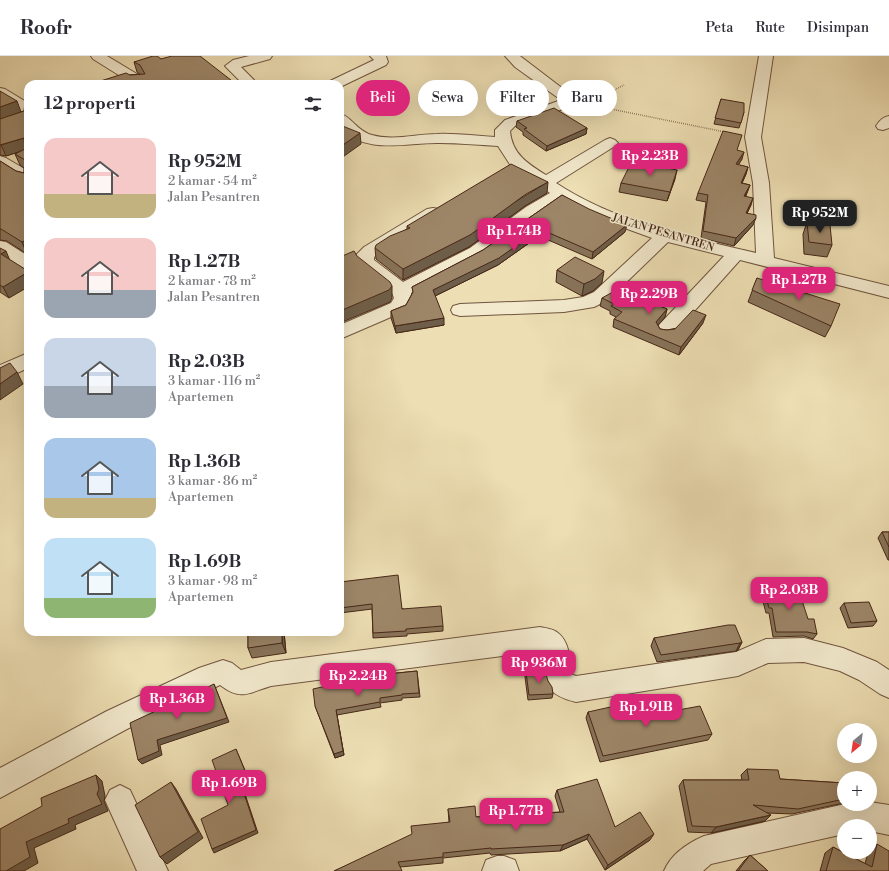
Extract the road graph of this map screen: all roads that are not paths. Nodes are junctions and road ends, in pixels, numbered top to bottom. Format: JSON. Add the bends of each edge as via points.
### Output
{"nodes":[{"id":1,"x":98,"y":56,"type":"edge"},
{"id":2,"x":265,"y":56,"type":"edge"},
{"id":3,"x":377,"y":56,"type":"edge"},
{"id":4,"x":512,"y":56,"type":"edge"},
{"id":5,"x":766,"y":56,"type":"edge"},
{"id":6,"x":236,"y":59,"type":"edge"},
{"id":7,"x":130,"y":80,"type":"edge"},
{"id":8,"x":247,"y":80,"type":"edge"},
{"id":9,"x":343,"y":80,"type":"edge"},
{"id":10,"x":0,"y":92,"type":"edge"},
{"id":11,"x":24,"y":112,"type":"edge"},
{"id":12,"x":344,"y":125,"type":"edge"},
{"id":13,"x":503,"y":142,"type":"junction"},
{"id":14,"x":610,"y":143,"type":"dead end"},
{"id":15,"x":22,"y":157,"type":"edge"},
{"id":16,"x":2,"y":163,"type":"edge"},
{"id":17,"x":24,"y":176,"type":"edge"},
{"id":18,"x":546,"y":182,"type":"junction"},
{"id":19,"x":561,"y":193,"type":"junction"},
{"id":20,"x":449,"y":203,"type":"edge"},
{"id":21,"x":664,"y":236,"type":"junction"},
{"id":22,"x":0,"y":246,"type":"edge"},
{"id":23,"x":735,"y":255,"type":"junction"},
{"id":24,"x":24,"y":261,"type":"edge"},
{"id":25,"x":765,"y":261,"type":"junction"},
{"id":26,"x":400,"y":290,"type":"junction"},
{"id":27,"x":889,"y":292,"type":"edge"},
{"id":28,"x":460,"y":310,"type":"dead end"},
{"id":29,"x":344,"y":330,"type":"edge"},
{"id":30,"x":665,"y":331,"type":"edge"},
{"id":31,"x":24,"y":362,"type":"edge"},
{"id":32,"x":0,"y":374,"type":"edge"},
{"id":33,"x":889,"y":685,"type":"edge"},
{"id":34,"x":0,"y":784,"type":"edge"},
{"id":35,"x":120,"y":800,"type":"dead end"},
{"id":36,"x":889,"y":820,"type":"edge"},
{"id":37,"x":153,"y":871,"type":"edge"},
{"id":38,"x":497,"y":871,"type":"edge"},
{"id":39,"x":504,"y":871,"type":"edge"},
{"id":40,"x":679,"y":871,"type":"edge"}],
"edges":[{"from":1,"to":7,"type":"street"},
{"from":2,"to":6,"type":"street"},
{"from":3,"to":9,"type":"street","via":[[381,62]]},
{"from":4,"to":13,"type":"street","via":[[572,101],[510,123],[502,130]]},
{"from":5,"to":25,"type":"street","via":[[753,137],[762,194]]},
{"from":6,"to":8,"type":"street","via":[[232,68]]},
{"from":10,"to":11,"type":"street"},
{"from":12,"to":13,"type":"street","via":[[351,138],[382,142],[438,138]]},
{"from":13,"to":18,"type":"street","name":"JALAN PESANTREN","via":[[510,167]]},
{"from":14,"to":18,"type":"street"},
{"from":15,"to":16,"type":"street"},
{"from":16,"to":17,"type":"street"},
{"from":18,"to":19,"type":"street","name":"JALAN PESANTREN"},
{"from":19,"to":21,"type":"street","name":"JALAN PESANTREN","via":[[601,213]]},
{"from":19,"to":26,"type":"street","via":[[476,252]]},
{"from":20,"to":26,"type":"street","via":[[365,255],[365,262]]},
{"from":21,"to":23,"type":"street","name":"JALAN PESANTREN"},
{"from":21,"to":28,"type":"street","via":[[600,296],[586,303]]},
{"from":22,"to":24,"type":"street"},
{"from":23,"to":25,"type":"street","name":"JALAN PESANTREN"},
{"from":23,"to":30,"type":"street"},
{"from":25,"to":27,"type":"street","name":"JALAN PESANTREN"},
{"from":26,"to":29,"type":"street","via":[[403,298],[398,307]]},
{"from":31,"to":32,"type":"street"},
{"from":33,"to":34,"type":"street","via":[[868,671],[842,660],[804,650],[766,651],[738,664],[576,689],[567,687],[559,681],[555,649],[549,641],[540,638],[271,674],[238,683],[223,672],[117,720]]},
{"from":35,"to":37,"type":"street"},
{"from":36,"to":40,"type":"street","via":[[862,815],[704,851]]},
{"from":38,"to":39,"type":"street"}]}
